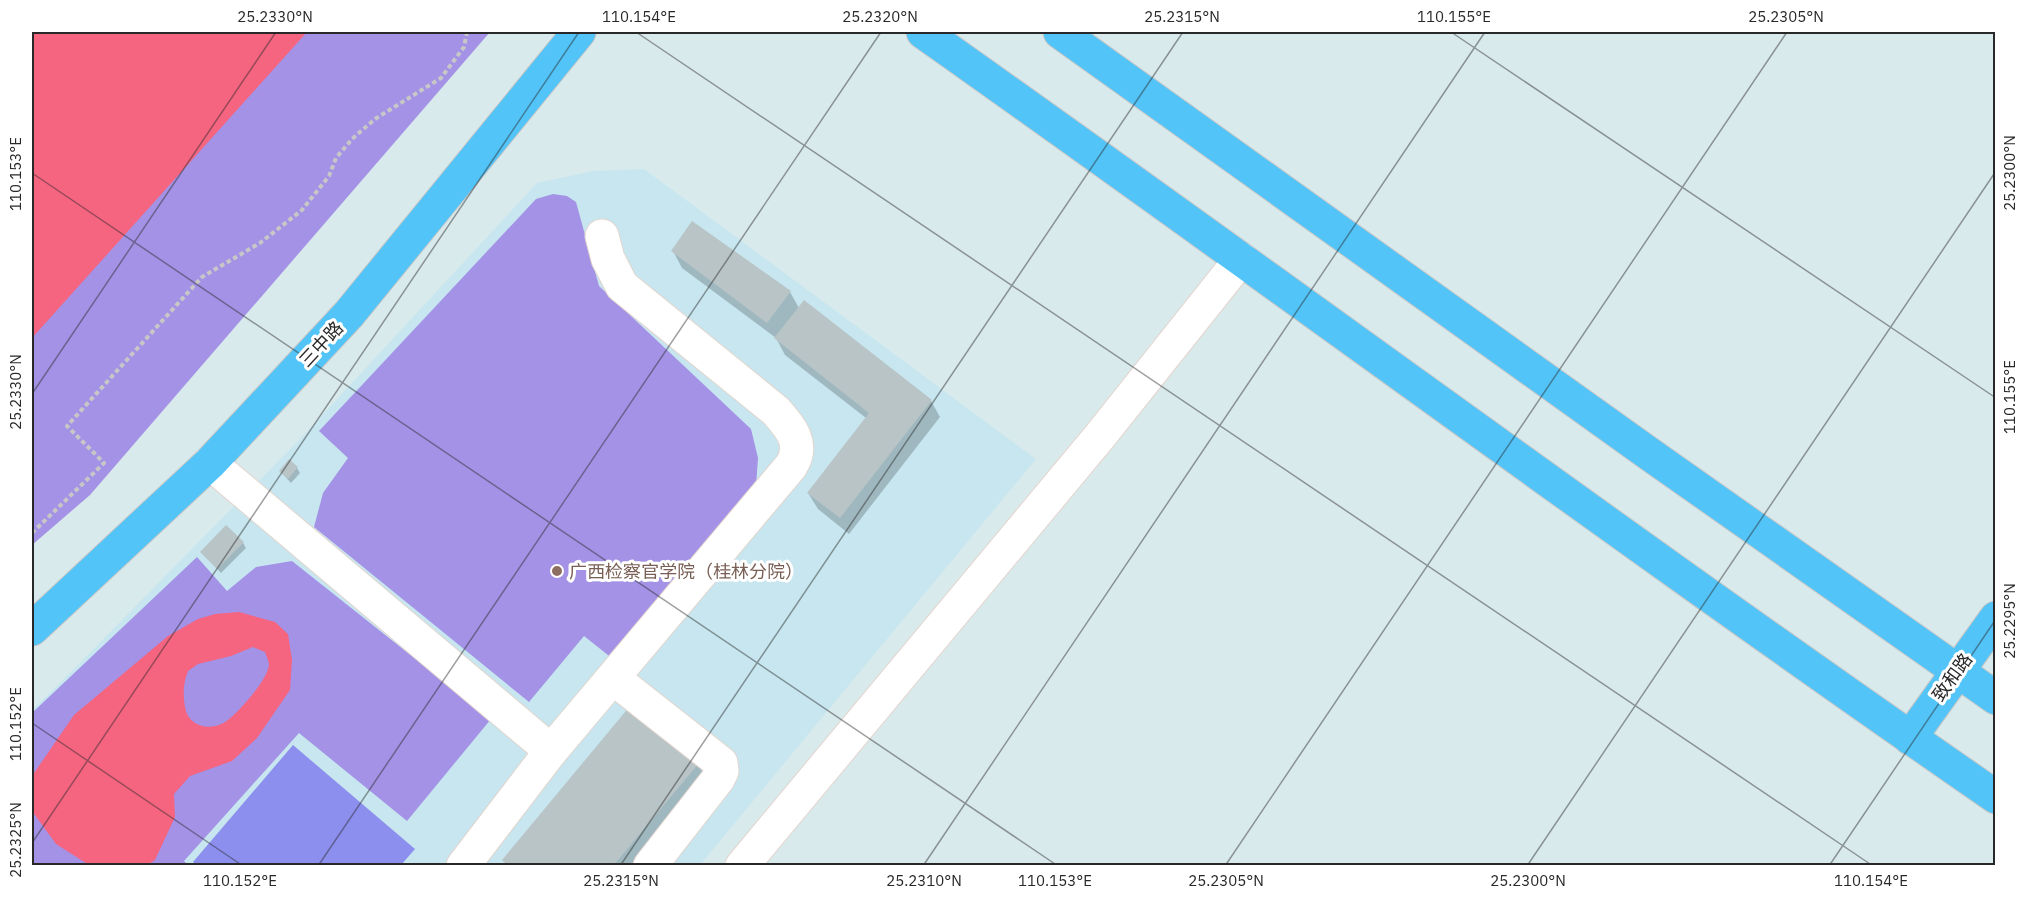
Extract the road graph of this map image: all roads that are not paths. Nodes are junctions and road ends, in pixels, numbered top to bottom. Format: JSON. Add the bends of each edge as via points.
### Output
{"nodes":[{"id":1,"x":579,"y":32,"type":"edge"},
{"id":2,"x":923,"y":32,"type":"edge"},
{"id":3,"x":1060,"y":32,"type":"edge"},
{"id":4,"x":602,"y":236,"type":"dead end"},
{"id":5,"x":1241,"y":259,"type":"junction"},
{"id":6,"x":210,"y":463,"type":"junction"},
{"id":7,"x":1995,"y":618,"type":"edge"},
{"id":8,"x":32,"y":629,"type":"edge"},
{"id":9,"x":1957,"y":670,"type":"junction"},
{"id":10,"x":613,"y":678,"type":"junction"},
{"id":11,"x":1995,"y":698,"type":"edge"},
{"id":12,"x":1910,"y":738,"type":"junction"},
{"id":13,"x":551,"y":751,"type":"junction"},
{"id":14,"x":1995,"y":797,"type":"edge"},
{"id":15,"x":463,"y":866,"type":"edge"},
{"id":16,"x":650,"y":866,"type":"edge"},
{"id":17,"x":742,"y":866,"type":"edge"}],
"edges":[{"from":1,"to":6,"type":"main road","name":"三中路","via":[[349,314]]},
{"from":2,"to":5,"type":"main road"},
{"from":3,"to":9,"type":"main road"},
{"from":4,"to":10,"type":"street","via":[[622,286],[776,411],[793,431],[798,447],[791,466]]},
{"from":5,"to":12,"type":"main road"},
{"from":5,"to":17,"type":"street","via":[[1100,436]]},
{"from":6,"to":8,"type":"main road","name":"三中路"},
{"from":6,"to":13,"type":"street"},
{"from":7,"to":9,"type":"main road","name":"致和路"},
{"from":9,"to":11,"type":"main road"},
{"from":9,"to":12,"type":"main road","name":"致和路"},
{"from":10,"to":13,"type":"street"},
{"from":10,"to":16,"type":"street","via":[[721,763],[718,778]]},
{"from":12,"to":14,"type":"main road"},
{"from":13,"to":15,"type":"street"}]}
